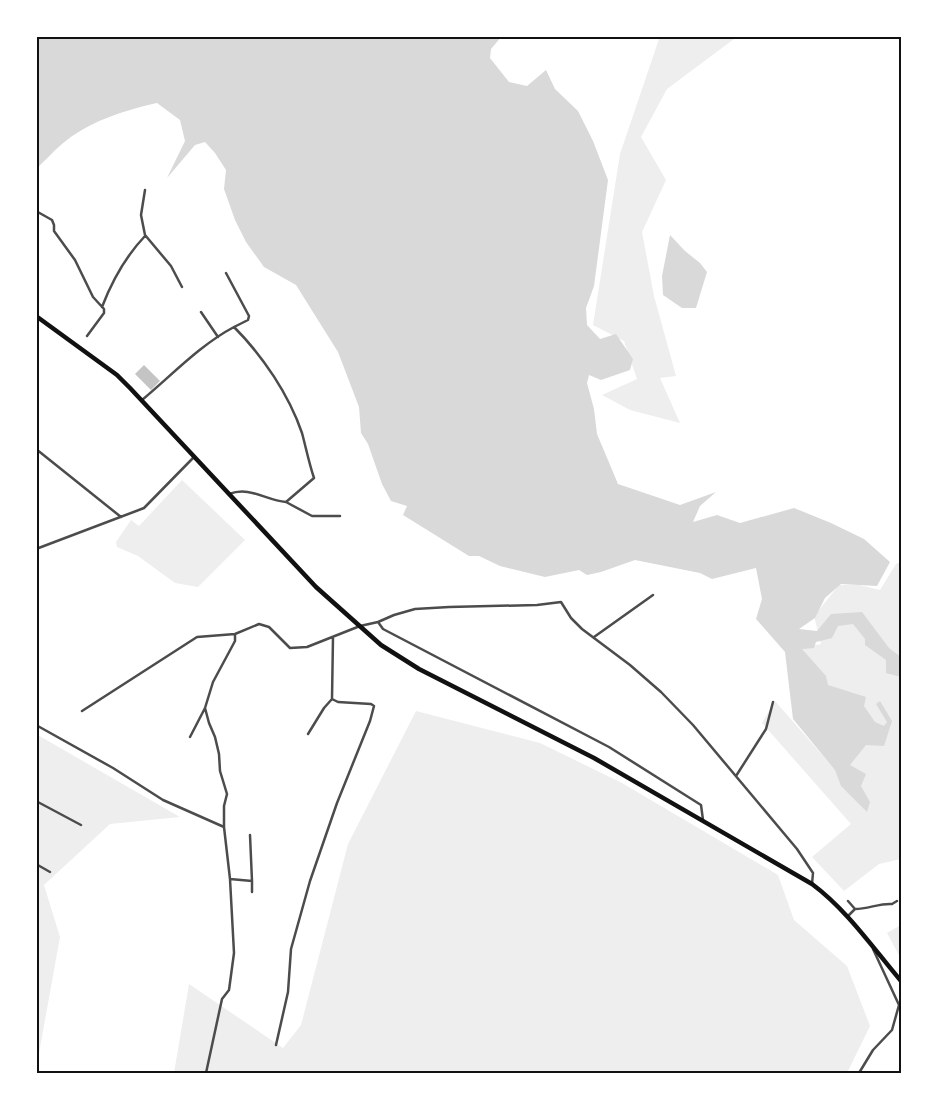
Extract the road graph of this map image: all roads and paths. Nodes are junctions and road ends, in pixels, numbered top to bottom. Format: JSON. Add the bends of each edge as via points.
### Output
{"nodes":[{"id":1,"x":145,"y":190,"type":"dead end"},
{"id":2,"x":36,"y":211,"type":"edge"},
{"id":3,"x":145,"y":235,"type":"junction"},
{"id":4,"x":226,"y":273,"type":"dead end"},
{"id":5,"x":182,"y":287,"type":"dead end"},
{"id":6,"x":102,"y":307,"type":"junction"},
{"id":7,"x":201,"y":312,"type":"dead end"},
{"id":8,"x":36,"y":316,"type":"edge"},
{"id":9,"x":234,"y":327,"type":"junction"},
{"id":10,"x":87,"y":336,"type":"dead end"},
{"id":11,"x":218,"y":336,"type":"junction"},
{"id":12,"x":142,"y":400,"type":"junction"},
{"id":13,"x":36,"y":449,"type":"edge"},
{"id":14,"x":195,"y":456,"type":"junction"},
{"id":15,"x":229,"y":494,"type":"junction"},
{"id":16,"x":286,"y":502,"type":"junction"},
{"id":17,"x":340,"y":516,"type":"dead end"},
{"id":18,"x":121,"y":517,"type":"junction"},
{"id":19,"x":36,"y":549,"type":"edge"},
{"id":20,"x":653,"y":595,"type":"dead end"},
{"id":21,"x":378,"y":622,"type":"junction"},
{"id":22,"x":360,"y":626,"type":"junction"},
{"id":23,"x":235,"y":634,"type":"junction"},
{"id":24,"x":334,"y":637,"type":"junction"},
{"id":25,"x":594,"y":637,"type":"junction"},
{"id":26,"x":332,"y":699,"type":"junction"},
{"id":27,"x":773,"y":702,"type":"dead end"},
{"id":28,"x":205,"y":708,"type":"junction"},
{"id":29,"x":82,"y":711,"type":"dead end"},
{"id":30,"x":36,"y":724,"type":"edge"},
{"id":31,"x":308,"y":734,"type":"dead end"},
{"id":32,"x":190,"y":737,"type":"dead end"},
{"id":33,"x":736,"y":776,"type":"junction"},
{"id":34,"x":36,"y":801,"type":"edge"},
{"id":35,"x":703,"y":820,"type":"junction"},
{"id":36,"x":80,"y":824,"type":"dead end"},
{"id":37,"x":224,"y":827,"type":"junction"},
{"id":38,"x":250,"y":835,"type":"dead end"},
{"id":39,"x":36,"y":864,"type":"edge"},
{"id":40,"x":50,"y":872,"type":"dead end"},
{"id":41,"x":230,"y":879,"type":"junction"},
{"id":42,"x":252,"y":880,"type":"junction"},
{"id":43,"x":812,"y":884,"type":"junction"},
{"id":44,"x":252,"y":892,"type":"dead end"},
{"id":45,"x":897,"y":900,"type":"dead end"},
{"id":46,"x":848,"y":901,"type":"dead end"},
{"id":47,"x":855,"y":909,"type":"junction"},
{"id":48,"x":847,"y":917,"type":"junction"},
{"id":49,"x":871,"y":946,"type":"junction"},
{"id":50,"x":901,"y":981,"type":"edge"},
{"id":51,"x":896,"y":999,"type":"junction"},
{"id":52,"x":901,"y":1002,"type":"edge"},
{"id":53,"x":276,"y":1046,"type":"dead end"},
{"id":54,"x":206,"y":1073,"type":"edge"},
{"id":55,"x":858,"y":1073,"type":"edge"}],
"edges":[{"from":1,"to":3,"type":"street","via":[[141,215]]},
{"from":2,"to":6,"type":"street","via":[[52,220],[54,231],[75,260],[93,298]]},
{"from":3,"to":5,"type":"street","via":[[171,266]]},
{"from":3,"to":6,"type":"street","via":[[132,250]]},
{"from":4,"to":9,"type":"street","via":[[249,316],[248,320]]},
{"from":6,"to":10,"type":"street","via":[[104,313]]},
{"from":7,"to":11,"type":"street"},
{"from":8,"to":12,"type":"main road","via":[[116,375]]},
{"from":9,"to":11,"type":"street"},
{"from":9,"to":16,"type":"street","via":[[273,373],[302,433],[314,478]]},
{"from":11,"to":12,"type":"street"},
{"from":12,"to":14,"type":"main road"},
{"from":13,"to":18,"type":"street"},
{"from":14,"to":15,"type":"main road"},
{"from":14,"to":18,"type":"street","via":[[144,508]]},
{"from":15,"to":16,"type":"street","via":[[239,490]]},
{"from":15,"to":22,"type":"main road","via":[[316,587]]},
{"from":16,"to":17,"type":"street","via":[[312,516]]},
{"from":18,"to":19,"type":"street"},
{"from":20,"to":25,"type":"street"},
{"from":21,"to":22,"type":"street"},
{"from":21,"to":25,"type":"street","via":[[415,609],[561,602],[571,618]]},
{"from":21,"to":35,"type":"street","via":[[383,628],[609,747],[701,805]]},
{"from":22,"to":24,"type":"street"},
{"from":22,"to":35,"type":"main road","via":[[381,645],[419,670],[594,758]]},
{"from":23,"to":24,"type":"street","via":[[264,624],[290,648],[307,647]]},
{"from":23,"to":28,"type":"street","via":[[235,641],[212,682]]},
{"from":23,"to":29,"type":"street","via":[[196,637]]},
{"from":24,"to":26,"type":"street"},
{"from":25,"to":33,"type":"street","via":[[661,692]]},
{"from":26,"to":31,"type":"street"},
{"from":26,"to":53,"type":"street","via":[[374,706],[310,881],[291,949],[288,992]]},
{"from":27,"to":33,"type":"street","via":[[766,729]]},
{"from":28,"to":32,"type":"street"},
{"from":28,"to":37,"type":"street","via":[[215,737],[227,794]]},
{"from":30,"to":37,"type":"street","via":[[163,800]]},
{"from":33,"to":43,"type":"street","via":[[797,849],[813,873]]},
{"from":34,"to":36,"type":"street"},
{"from":35,"to":43,"type":"main road"},
{"from":37,"to":41,"type":"street"},
{"from":38,"to":42,"type":"street"},
{"from":39,"to":40,"type":"street"},
{"from":41,"to":42,"type":"street"},
{"from":41,"to":54,"type":"street","via":[[234,953],[229,990],[222,999]]},
{"from":42,"to":44,"type":"street"},
{"from":43,"to":48,"type":"main road"},
{"from":45,"to":47,"type":"street","via":[[892,904]]},
{"from":46,"to":47,"type":"street"},
{"from":47,"to":48,"type":"street"},
{"from":48,"to":49,"type":"main road"},
{"from":49,"to":50,"type":"main road"},
{"from":49,"to":51,"type":"street"},
{"from":51,"to":52,"type":"street"},
{"from":51,"to":55,"type":"street","via":[[899,1005],[892,1030]]}]}
